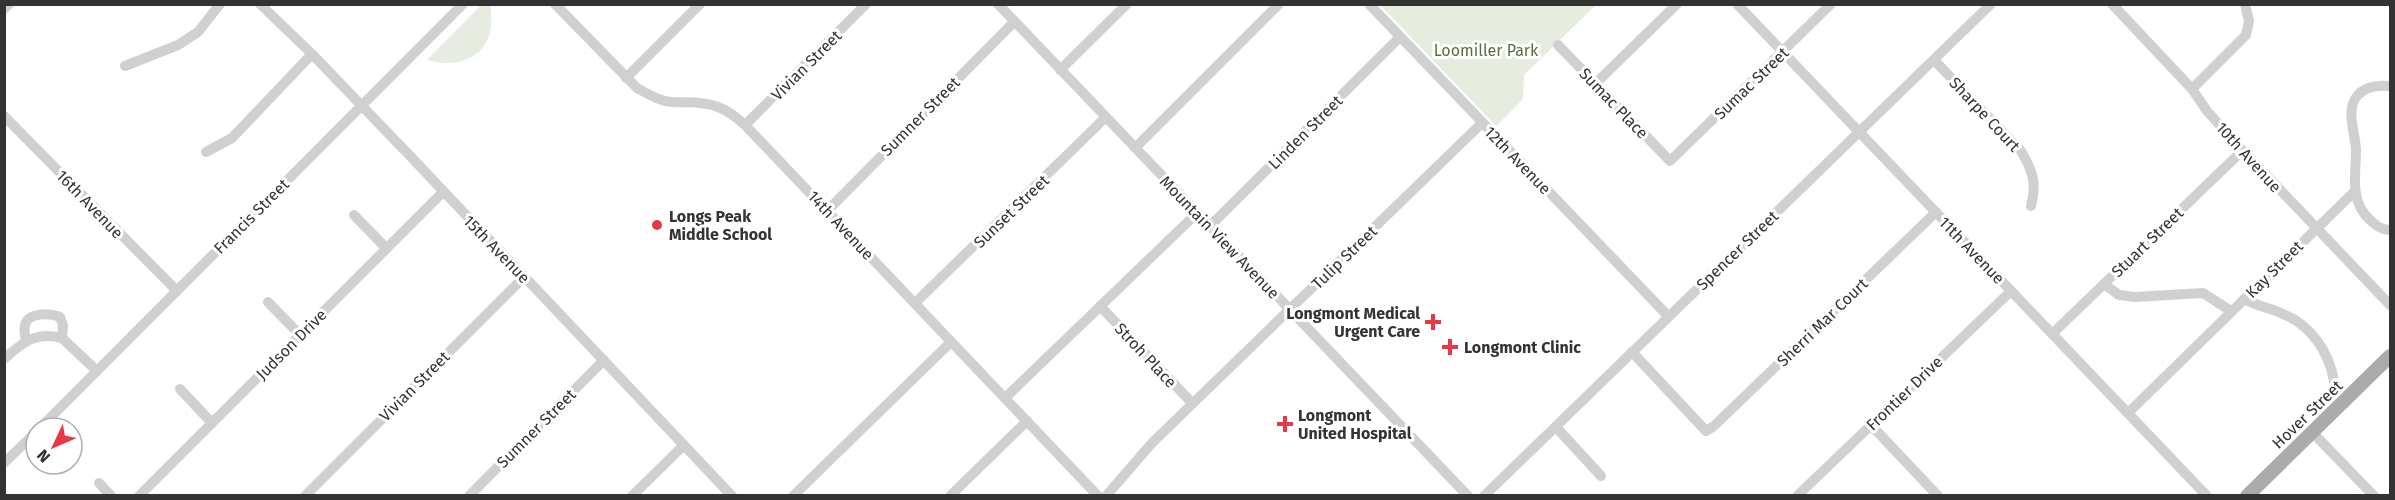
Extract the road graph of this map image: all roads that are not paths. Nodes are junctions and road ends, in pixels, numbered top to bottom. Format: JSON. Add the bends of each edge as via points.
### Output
{"nodes":[{"id":1,"x":9,"y":4,"type":"edge"},
{"id":2,"x":219,"y":4,"type":"edge"},
{"id":3,"x":260,"y":4,"type":"edge"},
{"id":4,"x":463,"y":4,"type":"edge"},
{"id":5,"x":555,"y":4,"type":"edge"},
{"id":6,"x":700,"y":4,"type":"edge"},
{"id":7,"x":866,"y":4,"type":"edge"},
{"id":8,"x":998,"y":4,"type":"edge"},
{"id":9,"x":1127,"y":4,"type":"edge"},
{"id":10,"x":1280,"y":4,"type":"edge"},
{"id":11,"x":1369,"y":4,"type":"edge"},
{"id":12,"x":1677,"y":4,"type":"edge"},
{"id":13,"x":1737,"y":4,"type":"edge"},
{"id":14,"x":1831,"y":4,"type":"edge"},
{"id":15,"x":1991,"y":4,"type":"edge"},
{"id":16,"x":2112,"y":4,"type":"edge"},
{"id":17,"x":2245,"y":4,"type":"edge"},
{"id":18,"x":4,"y":9,"type":"edge"},
{"id":19,"x":1014,"y":22,"type":"junction"},
{"id":20,"x":1400,"y":38,"type":"junction"},
{"id":21,"x":1558,"y":45,"type":"dead end"},
{"id":22,"x":1782,"y":52,"type":"junction"},
{"id":23,"x":312,"y":54,"type":"junction"},
{"id":24,"x":1934,"y":60,"type":"junction"},
{"id":25,"x":125,"y":66,"type":"dead end"},
{"id":26,"x":1060,"y":70,"type":"junction"},
{"id":27,"x":626,"y":78,"type":"junction"},
{"id":28,"x":1596,"y":83,"type":"junction"},
{"id":29,"x":2391,"y":86,"type":"edge"},
{"id":30,"x":2192,"y":89,"type":"junction"},
{"id":31,"x":361,"y":106,"type":"junction"},
{"id":32,"x":4,"y":116,"type":"edge"},
{"id":33,"x":1106,"y":117,"type":"junction"},
{"id":34,"x":1482,"y":123,"type":"junction"},
{"id":35,"x":745,"y":125,"type":"junction"},
{"id":36,"x":1859,"y":132,"type":"junction"},
{"id":37,"x":1135,"y":147,"type":"junction"},
{"id":38,"x":2242,"y":151,"type":"junction"},
{"id":39,"x":206,"y":152,"type":"dead end"},
{"id":40,"x":1670,"y":161,"type":"joint"},
{"id":41,"x":2355,"y":191,"type":"junction"},
{"id":42,"x":443,"y":192,"type":"junction"},
{"id":43,"x":2031,"y":206,"type":"dead end"},
{"id":44,"x":827,"y":211,"type":"junction"},
{"id":45,"x":1936,"y":212,"type":"junction"},
{"id":46,"x":1197,"y":213,"type":"junction"},
{"id":47,"x":354,"y":215,"type":"dead end"},
{"id":48,"x":1210,"y":226,"type":"junction"},
{"id":49,"x":2316,"y":228,"type":"junction"},
{"id":50,"x":2391,"y":230,"type":"edge"},
{"id":51,"x":386,"y":248,"type":"junction"},
{"id":52,"x":524,"y":277,"type":"junction"},
{"id":53,"x":2104,"y":284,"type":"junction"},
{"id":54,"x":177,"y":291,"type":"junction"},
{"id":55,"x":2011,"y":291,"type":"junction"},
{"id":56,"x":2244,"y":299,"type":"junction"},
{"id":57,"x":268,"y":302,"type":"dead end"},
{"id":58,"x":915,"y":303,"type":"junction"},
{"id":59,"x":2391,"y":305,"type":"edge"},
{"id":60,"x":1100,"y":306,"type":"junction"},
{"id":61,"x":1290,"y":310,"type":"junction"},
{"id":62,"x":2231,"y":311,"type":"junction"},
{"id":63,"x":1668,"y":316,"type":"junction"},
{"id":64,"x":2052,"y":334,"type":"junction"},
{"id":65,"x":300,"y":335,"type":"junction"},
{"id":66,"x":62,"y":338,"type":"junction"},
{"id":67,"x":26,"y":340,"type":"junction"},
{"id":68,"x":951,"y":342,"type":"junction"},
{"id":69,"x":1632,"y":352,"type":"junction"},
{"id":70,"x":2391,"y":356,"type":"edge"},
{"id":71,"x":4,"y":359,"type":"edge"},
{"id":72,"x":604,"y":360,"type":"junction"},
{"id":73,"x":97,"y":370,"type":"junction"},
{"id":74,"x":2334,"y":381,"type":"dead end"},
{"id":75,"x":180,"y":390,"type":"dead end"},
{"id":76,"x":1005,"y":398,"type":"junction"},
{"id":77,"x":1192,"y":403,"type":"junction"},
{"id":78,"x":2128,"y":413,"type":"junction"},
{"id":79,"x":52,"y":416,"type":"edge"},
{"id":80,"x":1027,"y":421,"type":"junction"},
{"id":81,"x":212,"y":423,"type":"junction"},
{"id":82,"x":1871,"y":425,"type":"junction"},
{"id":83,"x":1556,"y":426,"type":"junction"},
{"id":84,"x":2312,"y":432,"type":"junction"},
{"id":85,"x":24,"y":444,"type":"edge"},
{"id":86,"x":684,"y":445,"type":"junction"},
{"id":87,"x":4,"y":463,"type":"edge"},
{"id":88,"x":1601,"y":476,"type":"dead end"},
{"id":89,"x":99,"y":483,"type":"dead end"},
{"id":90,"x":111,"y":495,"type":"edge"},
{"id":91,"x":139,"y":495,"type":"edge"},
{"id":92,"x":305,"y":495,"type":"edge"},
{"id":93,"x":469,"y":495,"type":"edge"},
{"id":94,"x":632,"y":495,"type":"edge"},
{"id":95,"x":732,"y":495,"type":"edge"},
{"id":96,"x":793,"y":495,"type":"edge"},
{"id":97,"x":950,"y":495,"type":"edge"},
{"id":98,"x":1098,"y":495,"type":"edge"},
{"id":99,"x":1106,"y":495,"type":"edge"},
{"id":100,"x":1468,"y":495,"type":"edge"},
{"id":101,"x":1484,"y":495,"type":"edge"},
{"id":102,"x":1797,"y":495,"type":"edge"},
{"id":103,"x":1938,"y":495,"type":"edge"},
{"id":104,"x":2207,"y":495,"type":"edge"},
{"id":105,"x":2247,"y":495,"type":"edge"},
{"id":106,"x":2374,"y":495,"type":"edge"}],
"edges":[{"from":1,"to":18,"type":"street"},
{"from":2,"to":25,"type":"street","via":[[198,32],[178,45]]},
{"from":3,"to":23,"type":"street","name":"15th Avenue"},
{"from":4,"to":31,"type":"street","name":"Francis Street"},
{"from":5,"to":27,"type":"street","name":"14th Avenue"},
{"from":6,"to":27,"type":"street"},
{"from":7,"to":35,"type":"street","name":"Vivian Street"},
{"from":8,"to":19,"type":"street","name":"Mountain View Avenue"},
{"from":9,"to":26,"type":"street"},
{"from":10,"to":37,"type":"street"},
{"from":11,"to":20,"type":"street","name":"12th Avenue"},
{"from":12,"to":28,"type":"street"},
{"from":13,"to":22,"type":"street","name":"11th Avenue"},
{"from":14,"to":22,"type":"street","name":"Sumac Street"},
{"from":15,"to":24,"type":"street","name":"Spencer Street"},
{"from":16,"to":30,"type":"street","name":"10th Avenue"},
{"from":17,"to":30,"type":"street","via":[[2249,21],[2246,35]]},
{"from":19,"to":26,"type":"street","name":"Mountain View Avenue"},
{"from":19,"to":44,"type":"street","name":"Sumner Street"},
{"from":20,"to":34,"type":"street","name":"12th Avenue"},
{"from":20,"to":48,"type":"street","name":"Linden Street"},
{"from":21,"to":28,"type":"street","name":"Sumac Place"},
{"from":22,"to":36,"type":"street","name":"11th Avenue"},
{"from":22,"to":40,"type":"street","name":"Sumac Street"},
{"from":23,"to":31,"type":"street","name":"15th Avenue"},
{"from":23,"to":39,"type":"street","via":[[232,138]]},
{"from":24,"to":36,"type":"street","name":"Spencer Street"},
{"from":24,"to":43,"type":"street","name":"Sharpe Court","via":[[2021,151],[2036,189]]},
{"from":26,"to":33,"type":"street","name":"Mountain View Avenue"},
{"from":27,"to":35,"type":"street","name":"14th Avenue","via":[[653,97],[718,106]]},
{"from":28,"to":40,"type":"street","name":"Sumac Place"},
{"from":29,"to":41,"type":"street","via":[[2366,89],[2352,107]]},
{"from":30,"to":38,"type":"street","name":"10th Avenue"},
{"from":31,"to":42,"type":"street","name":"15th Avenue"},
{"from":31,"to":54,"type":"street","name":"Francis Street"},
{"from":32,"to":54,"type":"street","name":"16th Avenue"},
{"from":33,"to":37,"type":"street","name":"Mountain View Avenue"},
{"from":33,"to":58,"type":"street","name":"Sunset Street"},
{"from":34,"to":61,"type":"street","name":"Tulip Street"},
{"from":34,"to":63,"type":"street","name":"12th Avenue"},
{"from":35,"to":44,"type":"street","name":"14th Avenue"},
{"from":36,"to":45,"type":"street","name":"11th Avenue"},
{"from":36,"to":63,"type":"street","name":"Spencer Street"},
{"from":37,"to":46,"type":"street","name":"Mountain View Avenue"},
{"from":38,"to":49,"type":"street","name":"10th Avenue"},
{"from":38,"to":53,"type":"street","name":"Stuart Street"},
{"from":41,"to":49,"type":"street","name":"Kay Street"},
{"from":41,"to":50,"type":"street","via":[[2367,217],[2377,226]]},
{"from":42,"to":51,"type":"street","name":"Judson Drive"},
{"from":42,"to":52,"type":"street","name":"15th Avenue"},
{"from":44,"to":58,"type":"street","name":"14th Avenue"},
{"from":45,"to":55,"type":"street","name":"11th Avenue"},
{"from":45,"to":69,"type":"street","name":"Sherri Mar Court","via":[[1706,431]]},
{"from":46,"to":48,"type":"street","name":"Mountain View Avenue"},
{"from":46,"to":60,"type":"street"},
{"from":47,"to":51,"type":"street"},
{"from":48,"to":61,"type":"street","name":"Mountain View Avenue"},
{"from":49,"to":56,"type":"street","name":"Kay Street"},
{"from":49,"to":59,"type":"street","name":"10th Avenue"},
{"from":51,"to":65,"type":"street","name":"Judson Drive"},
{"from":52,"to":72,"type":"street","name":"15th Avenue"},
{"from":52,"to":92,"type":"street","name":"Vivian Street"},
{"from":53,"to":62,"type":"street","via":[[2124,297],[2203,293]]},
{"from":53,"to":64,"type":"street","name":"Stuart Street"},
{"from":54,"to":73,"type":"street","name":"Francis Street"},
{"from":55,"to":64,"type":"street","name":"11th Avenue"},
{"from":55,"to":82,"type":"street","name":"Frontier Drive"},
{"from":56,"to":62,"type":"street","name":"Kay Street"},
{"from":56,"to":74,"type":"street","via":[[2284,314],[2304,327],[2331,362]]},
{"from":57,"to":65,"type":"street"},
{"from":58,"to":68,"type":"street","name":"14th Avenue"},
{"from":60,"to":76,"type":"street"},
{"from":60,"to":77,"type":"street","name":"Stroh Place"},
{"from":61,"to":77,"type":"street","name":"Tulip Street"},
{"from":61,"to":100,"type":"street","name":"Mountain View Avenue"},
{"from":62,"to":78,"type":"street","name":"Kay Street"},
{"from":63,"to":69,"type":"street","name":"Spencer Street"},
{"from":64,"to":78,"type":"street","name":"11th Avenue"},
{"from":65,"to":81,"type":"street","name":"Judson Drive"},
{"from":66,"to":67,"type":"street"},
{"from":66,"to":67,"type":"street","via":[[60,317],[40,314],[27,320]]},
{"from":66,"to":73,"type":"street"},
{"from":67,"to":71,"type":"street"},
{"from":68,"to":76,"type":"street","name":"14th Avenue"},
{"from":68,"to":96,"type":"street"},
{"from":69,"to":83,"type":"street","name":"Spencer Street"},
{"from":70,"to":84,"type":"main road","name":"Hover Street"},
{"from":72,"to":86,"type":"street","name":"15th Avenue"},
{"from":72,"to":93,"type":"street","name":"Sumner Street"},
{"from":73,"to":79,"type":"street","name":"Francis Street"},
{"from":75,"to":81,"type":"street"},
{"from":76,"to":80,"type":"street","name":"14th Avenue"},
{"from":77,"to":99,"type":"street","name":"Tulip Street"},
{"from":78,"to":104,"type":"street","name":"11th Avenue"},
{"from":80,"to":97,"type":"street"},
{"from":80,"to":98,"type":"street","name":"14th Avenue"},
{"from":81,"to":91,"type":"street","name":"Judson Drive"},
{"from":82,"to":102,"type":"street","name":"Frontier Drive"},
{"from":82,"to":103,"type":"street"},
{"from":83,"to":88,"type":"street"},
{"from":83,"to":101,"type":"street","name":"Spencer Street"},
{"from":84,"to":105,"type":"main road","name":"Hover Street"},
{"from":84,"to":106,"type":"street"},
{"from":85,"to":87,"type":"street"},
{"from":86,"to":94,"type":"street"},
{"from":86,"to":95,"type":"street","name":"15th Avenue"},
{"from":89,"to":90,"type":"street"}]}
